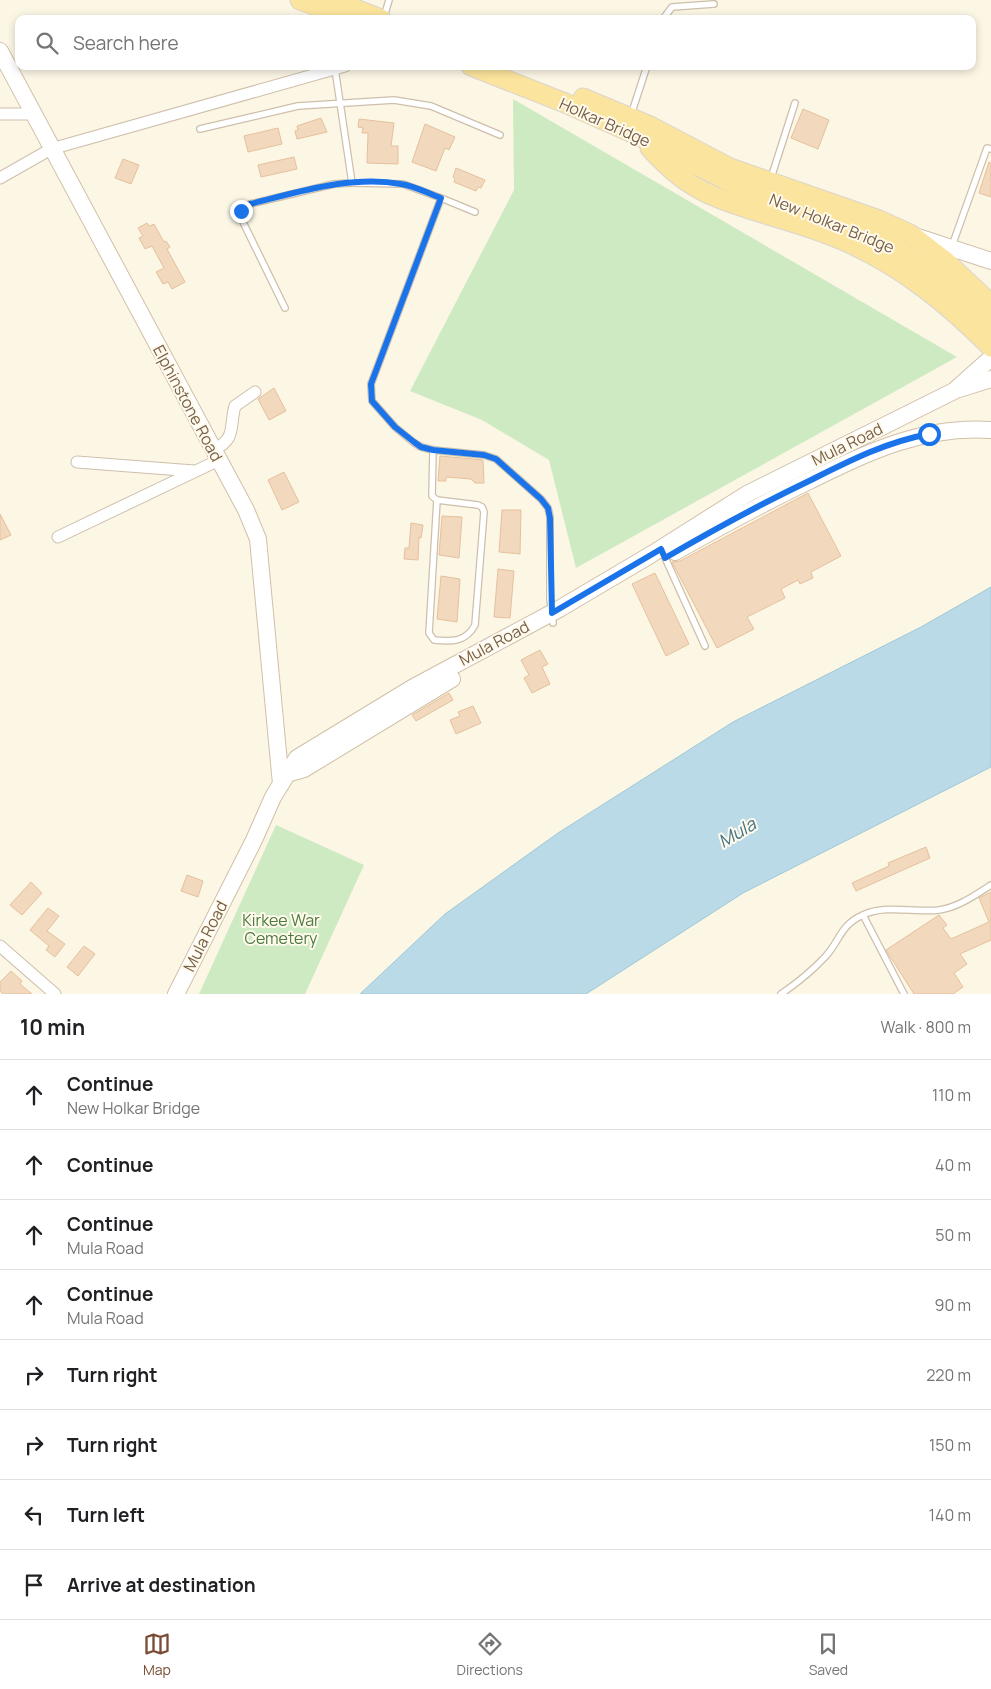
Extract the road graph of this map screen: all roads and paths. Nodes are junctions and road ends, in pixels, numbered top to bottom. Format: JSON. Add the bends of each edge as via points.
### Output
{"nodes":[{"id":1,"x":300,"y":0,"type":"edge"},
{"id":2,"x":332,"y":0,"type":"edge"},
{"id":3,"x":389,"y":0,"type":"edge"},
{"id":4,"x":714,"y":4,"type":"dead end"},
{"id":5,"x":338,"y":15,"type":"edge"},
{"id":6,"x":371,"y":15,"type":"edge"},
{"id":7,"x":383,"y":15,"type":"edge"},
{"id":8,"x":666,"y":15,"type":"edge"},
{"id":9,"x":0,"y":51,"type":"edge"},
{"id":10,"x":333,"y":70,"type":"edge"},
{"id":11,"x":340,"y":70,"type":"edge"},
{"id":12,"x":481,"y":70,"type":"edge"},
{"id":13,"x":513,"y":70,"type":"edge"},
{"id":14,"x":646,"y":70,"type":"edge"},
{"id":15,"x":341,"y":102,"type":"junction"},
{"id":16,"x":795,"y":103,"type":"dead end"},
{"id":17,"x":0,"y":114,"type":"edge"},
{"id":18,"x":33,"y":114,"type":"junction"},
{"id":19,"x":630,"y":117,"type":"junction"},
{"id":20,"x":200,"y":129,"type":"dead end"},
{"id":21,"x":500,"y":135,"type":"dead end"},
{"id":22,"x":640,"y":136,"type":"junction"},
{"id":23,"x":51,"y":149,"type":"junction"},
{"id":24,"x":991,"y":149,"type":"edge"},
{"id":25,"x":0,"y":178,"type":"edge"},
{"id":26,"x":770,"y":180,"type":"junction"},
{"id":27,"x":352,"y":183,"type":"junction"},
{"id":28,"x":736,"y":185,"type":"joint"},
{"id":29,"x":441,"y":198,"type":"junction"},
{"id":30,"x":475,"y":212,"type":"dead end"},
{"id":31,"x":910,"y":234,"type":"junction"},
{"id":32,"x":951,"y":247,"type":"junction"},
{"id":33,"x":991,"y":261,"type":"edge"},
{"id":34,"x":991,"y":304,"type":"edge"},
{"id":35,"x":285,"y":308,"type":"dead end"},
{"id":36,"x":991,"y":327,"type":"edge"},
{"id":37,"x":991,"y":347,"type":"edge"},
{"id":38,"x":991,"y":358,"type":"edge"},
{"id":39,"x":991,"y":379,"type":"edge"},
{"id":40,"x":954,"y":391,"type":"junction"},
{"id":41,"x":255,"y":392,"type":"dead end"},
{"id":42,"x":991,"y":430,"type":"edge"},
{"id":43,"x":433,"y":450,"type":"junction"},
{"id":44,"x":216,"y":455,"type":"junction"},
{"id":45,"x":77,"y":462,"type":"dead end"},
{"id":46,"x":195,"y":471,"type":"junction"},
{"id":47,"x":437,"y":500,"type":"junction"},
{"id":48,"x":731,"y":515,"type":"junction"},
{"id":49,"x":58,"y":537,"type":"dead end"},
{"id":50,"x":663,"y":553,"type":"junction"},
{"id":51,"x":552,"y":618,"type":"junction"},
{"id":52,"x":705,"y":646,"type":"dead end"},
{"id":53,"x":286,"y":778,"type":"junction"},
{"id":54,"x":991,"y":885,"type":"edge"},
{"id":55,"x":863,"y":914,"type":"junction"},
{"id":56,"x":0,"y":946,"type":"edge"},
{"id":57,"x":55,"y":994,"type":"edge"},
{"id":58,"x":176,"y":994,"type":"edge"},
{"id":59,"x":781,"y":994,"type":"edge"},
{"id":60,"x":904,"y":994,"type":"edge"}],
"edges":[{"from":1,"to":5,"type":"main road"},
{"from":2,"to":6,"type":"main road"},
{"from":3,"to":7,"type":"lane"},
{"from":4,"to":8,"type":"lane","via":[[672,7]]},
{"from":9,"to":18,"type":"main road","name":"Elphinstone Road"},
{"from":10,"to":23,"type":"street"},
{"from":11,"to":15,"type":"lane"},
{"from":12,"to":22,"type":"main road","name":"Holkar Bridge"},
{"from":13,"to":19,"type":"main road"},
{"from":14,"to":19,"type":"lane"},
{"from":15,"to":20,"type":"lane","via":[[266,112]]},
{"from":15,"to":21,"type":"lane","via":[[414,102]]},
{"from":15,"to":27,"type":"lane"},
{"from":16,"to":26,"type":"lane"},
{"from":17,"to":18,"type":"street"},
{"from":18,"to":23,"type":"main road","name":"Elphinstone Road"},
{"from":19,"to":26,"type":"main road","via":[[730,168]]},
{"from":22,"to":28,"type":"main road","name":"Holkar Bridge"},
{"from":22,"to":37,"type":"main road","via":[[676,175],[708,194],[847,242],[895,266],[957,313]]},
{"from":23,"to":25,"type":"street"},
{"from":23,"to":44,"type":"main road","name":"Elphinstone Road"},
{"from":24,"to":32,"type":"lane","via":[[987,148]]},
{"from":26,"to":31,"type":"main road"},
{"from":27,"to":29,"type":"lane","via":[[404,184]]},
{"from":27,"to":35,"type":"lane","via":[[334,184],[250,204],[241,211],[241,218]]},
{"from":28,"to":36,"type":"main road","name":"New Holkar Bridge","via":[[895,247],[928,271]]},
{"from":29,"to":30,"type":"lane"},
{"from":29,"to":43,"type":"lane","via":[[370,392],[372,401],[395,427],[421,447]]},
{"from":31,"to":32,"type":"main road"},
{"from":31,"to":34,"type":"main road","via":[[945,260]]},
{"from":32,"to":33,"type":"main road"},
{"from":38,"to":40,"type":"main road","name":"Mula Road"},
{"from":39,"to":40,"type":"main road"},
{"from":40,"to":48,"type":"main road","name":"Mula Road","via":[[746,494]]},
{"from":41,"to":44,"type":"street","via":[[235,406],[229,438]]},
{"from":42,"to":48,"type":"main road","via":[[947,431],[891,443]]},
{"from":43,"to":47,"type":"lane","via":[[431,488],[432,496]]},
{"from":43,"to":51,"type":"lane","via":[[496,459],[548,508]]},
{"from":44,"to":46,"type":"street"},
{"from":44,"to":53,"type":"main road","name":"Elphinstone Road","via":[[246,510],[258,540]]},
{"from":45,"to":46,"type":"street"},
{"from":46,"to":49,"type":"street"},
{"from":47,"to":47,"type":"lane","via":[[478,505],[484,512],[475,625],[471,633],[454,642],[434,640],[429,633]]},
{"from":48,"to":50,"type":"main road","name":"Mula Road"},
{"from":50,"to":51,"type":"main road","name":"Mula Road"},
{"from":50,"to":52,"type":"lane"},
{"from":51,"to":53,"type":"main road","name":"Mula Road","via":[[394,706]]},
{"from":53,"to":58,"type":"main road","name":"Mula Road"},
{"from":54,"to":55,"type":"lane","via":[[949,908],[879,910]]},
{"from":55,"to":59,"type":"lane","via":[[841,931],[817,966]]},
{"from":55,"to":60,"type":"lane"},
{"from":56,"to":57,"type":"street"}]}
